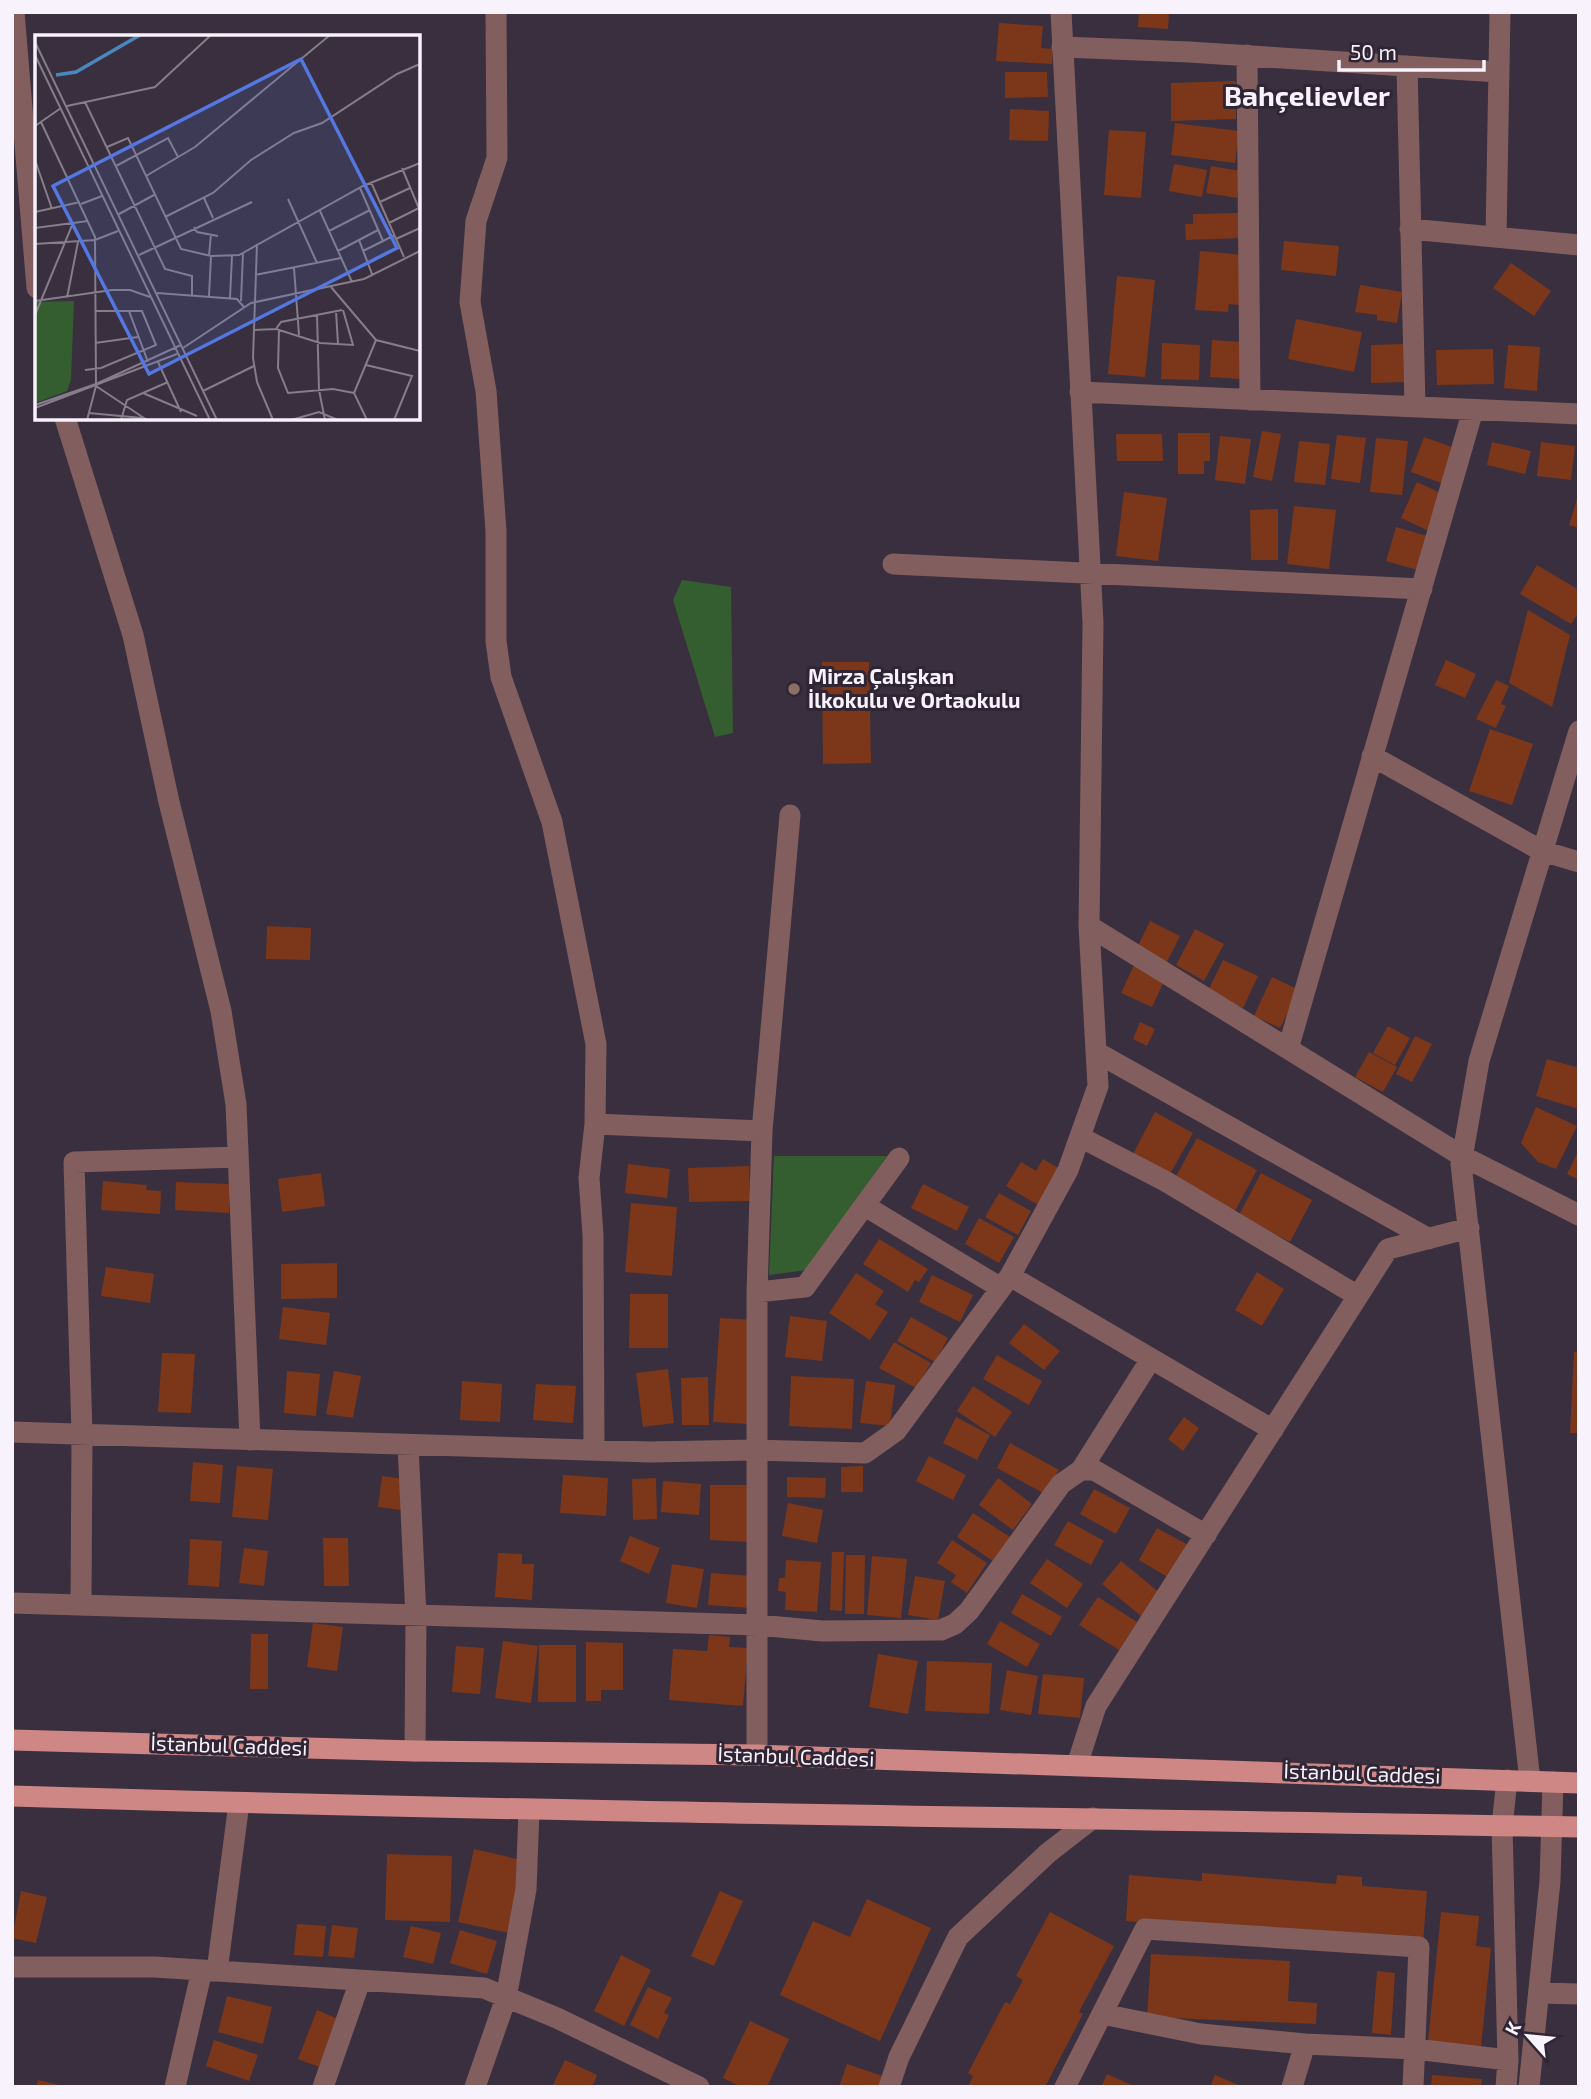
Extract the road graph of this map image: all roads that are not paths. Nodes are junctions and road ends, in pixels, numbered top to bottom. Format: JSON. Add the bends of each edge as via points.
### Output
{"nodes":[{"id":1,"x":14,"y":12,"type":"edge"},
{"id":2,"x":496,"y":12,"type":"edge"},
{"id":3,"x":1061,"y":12,"type":"edge"},
{"id":4,"x":1500,"y":12,"type":"edge"},
{"id":5,"x":1062,"y":47,"type":"junction"},
{"id":6,"x":1247,"y":55,"type":"junction"},
{"id":7,"x":1407,"y":66,"type":"junction"},
{"id":8,"x":1498,"y":72,"type":"junction"},
{"id":9,"x":1410,"y":229,"type":"junction"},
{"id":10,"x":1496,"y":237,"type":"junction"},
{"id":11,"x":1579,"y":245,"type":"edge"},
{"id":12,"x":35,"y":264,"type":"edge"},
{"id":13,"x":1080,"y":393,"type":"junction"},
{"id":14,"x":1250,"y":400,"type":"junction"},
{"id":15,"x":1415,"y":407,"type":"junction"},
{"id":16,"x":1473,"y":410,"type":"junction"},
{"id":17,"x":1579,"y":414,"type":"edge"},
{"id":18,"x":66,"y":420,"type":"edge"},
{"id":19,"x":893,"y":564,"type":"dead end"},
{"id":20,"x":1090,"y":572,"type":"junction"},
{"id":21,"x":1422,"y":589,"type":"junction"},
{"id":22,"x":1579,"y":731,"type":"edge"},
{"id":23,"x":1372,"y":756,"type":"junction"},
{"id":24,"x":790,"y":815,"type":"dead end"},
{"id":25,"x":1542,"y":851,"type":"junction"},
{"id":26,"x":1579,"y":862,"type":"edge"},
{"id":27,"x":1089,"y":926,"type":"junction"},
{"id":28,"x":1288,"y":1049,"type":"junction"},
{"id":29,"x":1096,"y":1052,"type":"junction"},
{"id":30,"x":595,"y":1124,"type":"junction"},
{"id":31,"x":762,"y":1131,"type":"junction"},
{"id":32,"x":1080,"y":1138,"type":"junction"},
{"id":33,"x":1462,"y":1156,"type":"junction"},
{"id":34,"x":238,"y":1157,"type":"junction"},
{"id":35,"x":899,"y":1158,"type":"dead end"},
{"id":36,"x":865,"y":1206,"type":"junction"},
{"id":37,"x":1579,"y":1215,"type":"edge"},
{"id":38,"x":1469,"y":1228,"type":"junction"},
{"id":39,"x":1429,"y":1238,"type":"junction"},
{"id":40,"x":1006,"y":1282,"type":"junction"},
{"id":41,"x":757,"y":1292,"type":"junction"},
{"id":42,"x":1358,"y":1296,"type":"junction"},
{"id":43,"x":1150,"y":1359,"type":"junction"},
{"id":44,"x":1273,"y":1430,"type":"junction"},
{"id":45,"x":12,"y":1432,"type":"edge"},
{"id":46,"x":82,"y":1434,"type":"junction"},
{"id":47,"x":250,"y":1440,"type":"junction"},
{"id":48,"x":408,"y":1445,"type":"junction"},
{"id":49,"x":594,"y":1450,"type":"junction"},
{"id":50,"x":756,"y":1450,"type":"junction"},
{"id":51,"x":1081,"y":1470,"type":"junction"},
{"id":52,"x":1206,"y":1535,"type":"junction"},
{"id":53,"x":12,"y":1603,"type":"edge"},
{"id":54,"x":81,"y":1605,"type":"junction"},
{"id":55,"x":416,"y":1617,"type":"junction"},
{"id":56,"x":758,"y":1625,"type":"junction"},
{"id":57,"x":12,"y":1740,"type":"edge"},
{"id":58,"x":415,"y":1751,"type":"junction"},
{"id":59,"x":757,"y":1755,"type":"junction"},
{"id":60,"x":1077,"y":1765,"type":"junction"},
{"id":61,"x":1507,"y":1780,"type":"junction"},
{"id":62,"x":1530,"y":1781,"type":"junction"},
{"id":63,"x":1553,"y":1782,"type":"junction"},
{"id":64,"x":1579,"y":1783,"type":"edge"},
{"id":65,"x":12,"y":1796,"type":"edge"},
{"id":66,"x":239,"y":1802,"type":"junction"},
{"id":67,"x":529,"y":1811,"type":"junction"},
{"id":68,"x":1093,"y":1818,"type":"junction"},
{"id":69,"x":1502,"y":1826,"type":"junction"},
{"id":70,"x":1550,"y":1827,"type":"junction"},
{"id":71,"x":1579,"y":1827,"type":"edge"},
{"id":72,"x":12,"y":1967,"type":"edge"},
{"id":73,"x":210,"y":1971,"type":"junction"},
{"id":74,"x":360,"y":1981,"type":"junction"},
{"id":75,"x":1539,"y":1993,"type":"junction"},
{"id":76,"x":1579,"y":1994,"type":"edge"},
{"id":77,"x":506,"y":1998,"type":"junction"},
{"id":78,"x":1102,"y":2014,"type":"junction"},
{"id":79,"x":1305,"y":2044,"type":"junction"},
{"id":80,"x":1415,"y":2049,"type":"junction"},
{"id":81,"x":1508,"y":2060,"type":"junction"},
{"id":82,"x":175,"y":2087,"type":"edge"},
{"id":83,"x":323,"y":2087,"type":"edge"},
{"id":84,"x":475,"y":2087,"type":"edge"},
{"id":85,"x":699,"y":2087,"type":"edge"},
{"id":86,"x":889,"y":2087,"type":"edge"},
{"id":87,"x":1065,"y":2087,"type":"edge"},
{"id":88,"x":1292,"y":2087,"type":"edge"},
{"id":89,"x":1413,"y":2087,"type":"edge"},
{"id":90,"x":1506,"y":2087,"type":"edge"},
{"id":91,"x":1529,"y":2087,"type":"edge"}],
"edges":[{"from":1,"to":12,"type":"street"},
{"from":2,"to":30,"type":"street","via":[[497,158],[476,221],[470,302],[486,391],[496,531],[496,641],[501,677],[552,822],[579,948],[596,1044]]},
{"from":3,"to":5,"type":"street"},
{"from":4,"to":8,"type":"street"},
{"from":5,"to":6,"type":"street"},
{"from":5,"to":13,"type":"street"},
{"from":6,"to":7,"type":"street"},
{"from":6,"to":14,"type":"street"},
{"from":7,"to":8,"type":"street"},
{"from":7,"to":9,"type":"street"},
{"from":8,"to":10,"type":"street"},
{"from":9,"to":10,"type":"street"},
{"from":9,"to":15,"type":"street"},
{"from":10,"to":11,"type":"street"},
{"from":13,"to":14,"type":"street"},
{"from":13,"to":20,"type":"street"},
{"from":14,"to":15,"type":"street"},
{"from":15,"to":16,"type":"street"},
{"from":16,"to":17,"type":"street"},
{"from":16,"to":21,"type":"street"},
{"from":18,"to":34,"type":"street","via":[[133,635],[169,803],[222,1011],[236,1104]]},
{"from":19,"to":20,"type":"street"},
{"from":20,"to":21,"type":"street"},
{"from":20,"to":27,"type":"street"},
{"from":21,"to":23,"type":"street"},
{"from":22,"to":25,"type":"street"},
{"from":23,"to":25,"type":"street"},
{"from":23,"to":28,"type":"street"},
{"from":24,"to":31,"type":"street"},
{"from":25,"to":26,"type":"street"},
{"from":25,"to":33,"type":"street","via":[[1479,1061]]},
{"from":27,"to":28,"type":"street"},
{"from":27,"to":29,"type":"street"},
{"from":28,"to":33,"type":"street"},
{"from":29,"to":32,"type":"street","via":[[1098,1086]]},
{"from":29,"to":39,"type":"street"},
{"from":30,"to":31,"type":"street"},
{"from":30,"to":49,"type":"street","via":[[589,1178]]},
{"from":31,"to":41,"type":"street"},
{"from":32,"to":40,"type":"street","via":[[1068,1170]]},
{"from":32,"to":42,"type":"street","via":[[1165,1181]]},
{"from":33,"to":37,"type":"street"},
{"from":33,"to":38,"type":"street"},
{"from":34,"to":46,"type":"street","via":[[74,1162]]},
{"from":34,"to":47,"type":"street"},
{"from":35,"to":36,"type":"street"},
{"from":36,"to":40,"type":"street"},
{"from":36,"to":41,"type":"street","via":[[805,1287]]},
{"from":38,"to":39,"type":"street"},
{"from":38,"to":62,"type":"street"},
{"from":39,"to":42,"type":"street","via":[[1388,1249]]},
{"from":40,"to":43,"type":"street"},
{"from":40,"to":50,"type":"street","via":[[896,1431],[865,1453]]},
{"from":41,"to":50,"type":"street"},
{"from":42,"to":44,"type":"street"},
{"from":43,"to":44,"type":"street"},
{"from":43,"to":51,"type":"street"},
{"from":44,"to":52,"type":"street"},
{"from":45,"to":46,"type":"street"},
{"from":46,"to":47,"type":"street"},
{"from":46,"to":54,"type":"street"},
{"from":47,"to":48,"type":"street"},
{"from":48,"to":49,"type":"street"},
{"from":48,"to":55,"type":"street"},
{"from":49,"to":50,"type":"street"},
{"from":50,"to":56,"type":"street"},
{"from":51,"to":52,"type":"street","via":[[1094,1470]]},
{"from":51,"to":56,"type":"street","via":[[1061,1484],[955,1624],[942,1630]]},
{"from":52,"to":60,"type":"street","via":[[1096,1706]]},
{"from":53,"to":54,"type":"street"},
{"from":54,"to":55,"type":"street"},
{"from":55,"to":56,"type":"street"},
{"from":55,"to":58,"type":"street"},
{"from":56,"to":59,"type":"street"},
{"from":57,"to":58,"type":"main road","name":"İstanbul Caddesi"},
{"from":58,"to":59,"type":"main road","name":"İstanbul Caddesi"},
{"from":59,"to":60,"type":"main road","name":"İstanbul Caddesi"},
{"from":60,"to":61,"type":"main road","name":"İstanbul Caddesi"},
{"from":61,"to":62,"type":"main road","name":"İstanbul Caddesi"},
{"from":61,"to":69,"type":"street"},
{"from":62,"to":63,"type":"main road","name":"İstanbul Caddesi"},
{"from":63,"to":64,"type":"main road","name":"İstanbul Caddesi"},
{"from":63,"to":70,"type":"street"},
{"from":65,"to":66,"type":"main road"},
{"from":66,"to":67,"type":"main road"},
{"from":66,"to":73,"type":"street"},
{"from":67,"to":68,"type":"main road"},
{"from":67,"to":77,"type":"street","via":[[526,1889]]},
{"from":68,"to":69,"type":"main road"},
{"from":68,"to":86,"type":"street","via":[[1048,1853],[958,1937]]},
{"from":69,"to":70,"type":"main road"},
{"from":69,"to":81,"type":"street"},
{"from":70,"to":71,"type":"main road"},
{"from":70,"to":75,"type":"street","via":[[1550,1881]]},
{"from":72,"to":73,"type":"street"},
{"from":73,"to":74,"type":"street"},
{"from":73,"to":82,"type":"street"},
{"from":74,"to":77,"type":"street","via":[[484,1989]]},
{"from":74,"to":83,"type":"street"},
{"from":75,"to":76,"type":"street"},
{"from":75,"to":91,"type":"street"},
{"from":77,"to":84,"type":"street"},
{"from":77,"to":85,"type":"street"},
{"from":78,"to":79,"type":"street","via":[[1200,2034]]},
{"from":78,"to":80,"type":"street","via":[[1144,1929],[1404,1944],[1419,1947]]},
{"from":78,"to":87,"type":"street"},
{"from":79,"to":80,"type":"street"},
{"from":79,"to":88,"type":"street"},
{"from":80,"to":81,"type":"street"},
{"from":80,"to":89,"type":"street"},
{"from":81,"to":90,"type":"street"}]}
